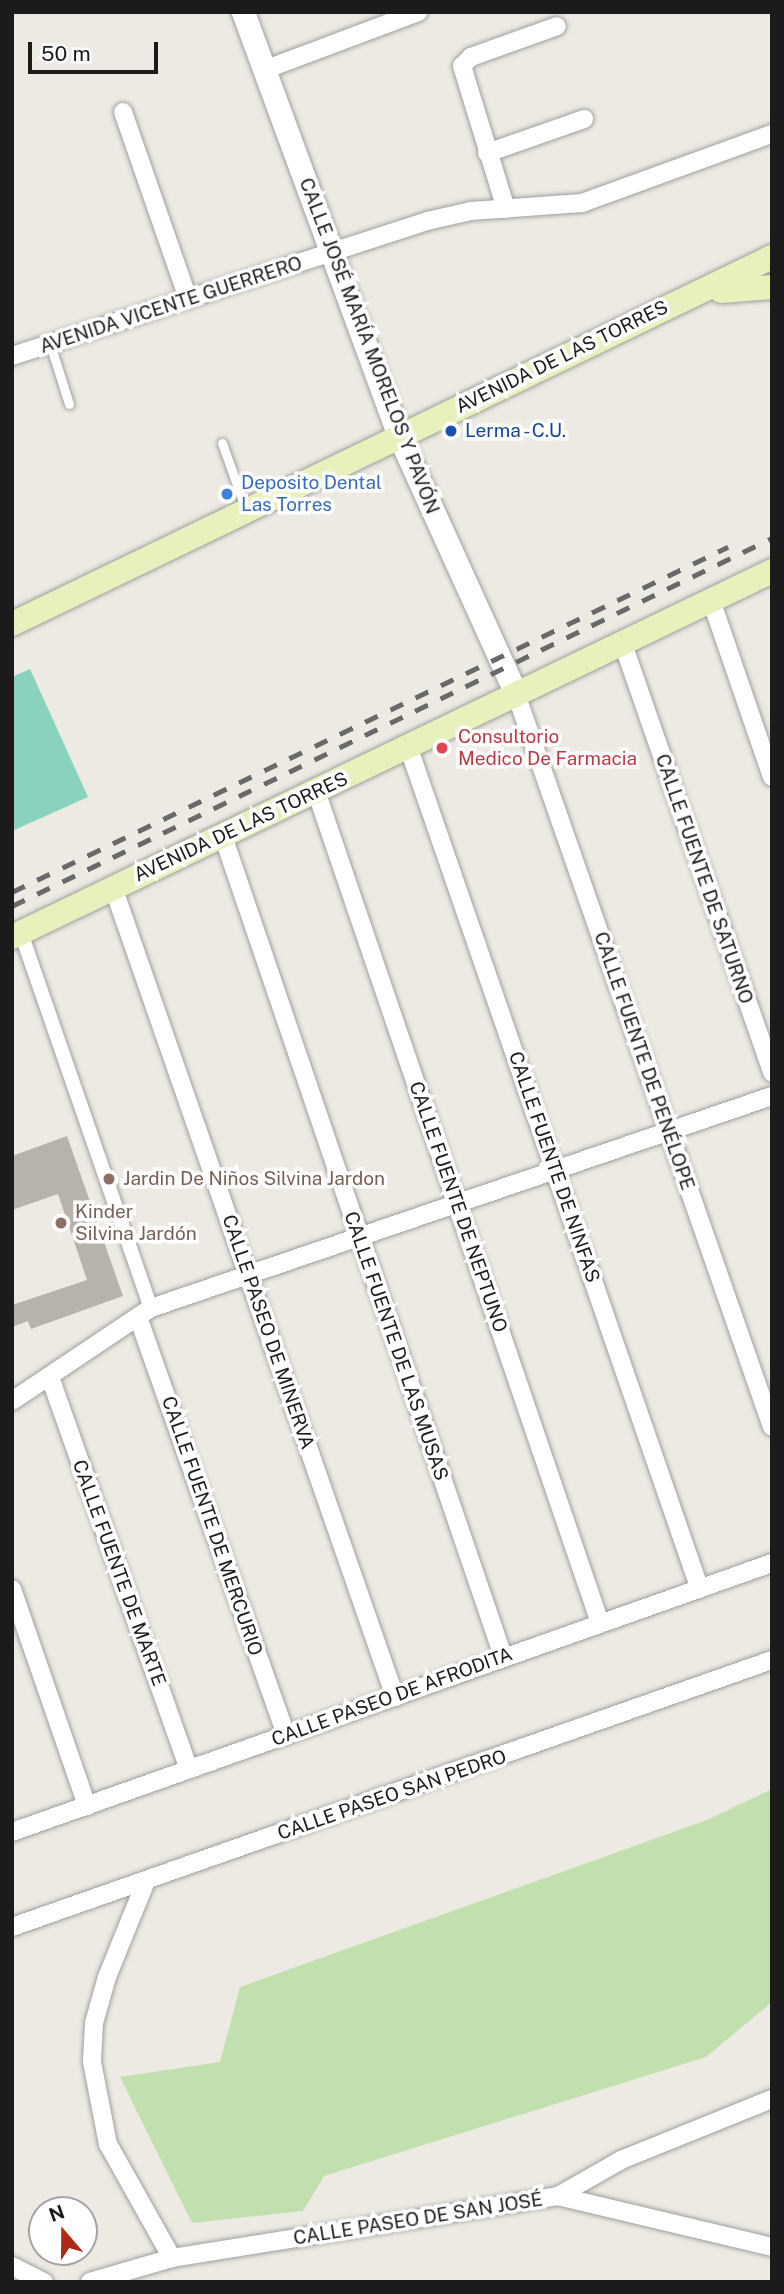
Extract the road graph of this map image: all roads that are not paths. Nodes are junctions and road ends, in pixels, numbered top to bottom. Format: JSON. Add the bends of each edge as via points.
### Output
{"nodes":[{"id":1,"x":243,"y":12,"type":"edge"},
{"id":2,"x":418,"y":12,"type":"edge"},
{"id":3,"x":558,"y":26,"type":"dead end"},
{"id":4,"x":264,"y":70,"type":"junction"},
{"id":5,"x":123,"y":112,"type":"dead end"},
{"id":6,"x":584,"y":119,"type":"dead end"},
{"id":7,"x":772,"y":134,"type":"edge"},
{"id":8,"x":487,"y":153,"type":"junction"},
{"id":9,"x":506,"y":209,"type":"junction"},
{"id":10,"x":333,"y":254,"type":"junction"},
{"id":11,"x":772,"y":257,"type":"edge"},
{"id":12,"x":772,"y":287,"type":"edge"},
{"id":13,"x":687,"y":298,"type":"junction"},
{"id":14,"x":188,"y":299,"type":"junction"},
{"id":15,"x":50,"y":344,"type":"junction"},
{"id":16,"x":12,"y":356,"type":"edge"},
{"id":17,"x":69,"y":404,"type":"dead end"},
{"id":18,"x":399,"y":436,"type":"junction"},
{"id":19,"x":222,"y":443,"type":"dead end"},
{"id":20,"x":246,"y":510,"type":"junction"},
{"id":21,"x":772,"y":571,"type":"edge"},
{"id":22,"x":711,"y":600,"type":"junction"},
{"id":23,"x":12,"y":624,"type":"edge"},
{"id":24,"x":623,"y":644,"type":"junction"},
{"id":25,"x":516,"y":694,"type":"junction"},
{"id":26,"x":408,"y":746,"type":"junction"},
{"id":27,"x":772,"y":777,"type":"edge"},
{"id":28,"x":316,"y":791,"type":"junction"},
{"id":29,"x":222,"y":836,"type":"junction"},
{"id":30,"x":114,"y":887,"type":"junction"},
{"id":31,"x":17,"y":935,"type":"edge"},
{"id":32,"x":772,"y":1073,"type":"edge"},
{"id":33,"x":772,"y":1096,"type":"edge"},
{"id":34,"x":668,"y":1130,"type":"junction"},
{"id":35,"x":555,"y":1171,"type":"junction"},
{"id":36,"x":457,"y":1205,"type":"junction"},
{"id":37,"x":358,"y":1238,"type":"junction"},
{"id":38,"x":248,"y":1274,"type":"junction"},
{"id":39,"x":145,"y":1312,"type":"junction"},
{"id":40,"x":50,"y":1377,"type":"junction"},
{"id":41,"x":12,"y":1401,"type":"edge"},
{"id":42,"x":772,"y":1427,"type":"edge"},
{"id":43,"x":772,"y":1563,"type":"edge"},
{"id":44,"x":699,"y":1587,"type":"junction"},
{"id":45,"x":12,"y":1589,"type":"edge"},
{"id":46,"x":600,"y":1623,"type":"junction"},
{"id":47,"x":503,"y":1656,"type":"junction"},
{"id":48,"x":772,"y":1660,"type":"edge"},
{"id":49,"x":395,"y":1697,"type":"junction"},
{"id":50,"x":286,"y":1736,"type":"junction"},
{"id":51,"x":189,"y":1769,"type":"junction"},
{"id":52,"x":87,"y":1806,"type":"junction"},
{"id":53,"x":12,"y":1832,"type":"edge"},
{"id":54,"x":146,"y":1881,"type":"junction"},
{"id":55,"x":12,"y":1927,"type":"edge"},
{"id":56,"x":772,"y":2099,"type":"edge"},
{"id":57,"x":558,"y":2196,"type":"junction"},
{"id":58,"x":772,"y":2246,"type":"edge"},
{"id":59,"x":172,"y":2258,"type":"junction"},
{"id":60,"x":12,"y":2266,"type":"edge"},
{"id":61,"x":44,"y":2282,"type":"edge"},
{"id":62,"x":90,"y":2282,"type":"edge"}],
"edges":[{"from":1,"to":4,"type":"street","name":"CALLE JOSÉ MARÍA MORELOS Y PAVÓN"},
{"from":2,"to":4,"type":"street"},
{"from":3,"to":8,"type":"street","via":[[471,57],[462,66]]},
{"from":4,"to":10,"type":"street","name":"CALLE JOSÉ MARÍA MORELOS Y PAVÓN"},
{"from":5,"to":14,"type":"street"},
{"from":6,"to":8,"type":"street"},
{"from":7,"to":9,"type":"street","name":"AVENIDA VICENTE GUERRERO","via":[[582,203]]},
{"from":8,"to":9,"type":"street"},
{"from":9,"to":10,"type":"street","name":"AVENIDA VICENTE GUERRERO","via":[[426,221]]},
{"from":10,"to":14,"type":"street","name":"AVENIDA VICENTE GUERRERO"},
{"from":10,"to":18,"type":"street","name":"CALLE JOSÉ MARÍA MORELOS Y PAVÓN"},
{"from":11,"to":13,"type":"main road","name":"AVENIDA DE LAS TORRES"},
{"from":12,"to":13,"type":"main road","via":[[755,285]]},
{"from":13,"to":18,"type":"main road","name":"AVENIDA DE LAS TORRES"},
{"from":14,"to":15,"type":"street","name":"AVENIDA VICENTE GUERRERO"},
{"from":15,"to":16,"type":"street","name":"AVENIDA VICENTE GUERRERO"},
{"from":15,"to":17,"type":"lane"},
{"from":18,"to":20,"type":"main road","name":"AVENIDA DE LAS TORRES"},
{"from":18,"to":25,"type":"street","name":"CALLE JOSÉ MARÍA MORELOS Y PAVÓN"},
{"from":19,"to":20,"type":"lane"},
{"from":20,"to":23,"type":"main road","name":"AVENIDA DE LAS TORRES"},
{"from":21,"to":22,"type":"main road","name":"AVENIDA DE LAS TORRES"},
{"from":22,"to":24,"type":"main road","name":"AVENIDA DE LAS TORRES"},
{"from":22,"to":27,"type":"street"},
{"from":24,"to":25,"type":"main road","name":"AVENIDA DE LAS TORRES"},
{"from":24,"to":32,"type":"street","name":"CALLE FUENTE DE SATURNO"},
{"from":25,"to":26,"type":"main road","name":"AVENIDA DE LAS TORRES"},
{"from":25,"to":34,"type":"street","name":"CALLE FUENTE DE PENÉLOPE"},
{"from":26,"to":28,"type":"main road","name":"AVENIDA DE LAS TORRES"},
{"from":26,"to":35,"type":"street","name":"CALLE FUENTE DE NINFAS"},
{"from":28,"to":29,"type":"main road","name":"AVENIDA DE LAS TORRES"},
{"from":28,"to":36,"type":"street","name":"CALLE FUENTE DE NEPTUNO"},
{"from":29,"to":30,"type":"main road","name":"AVENIDA DE LAS TORRES"},
{"from":29,"to":37,"type":"street","name":"CALLE FUENTE DE LAS MUSAS"},
{"from":30,"to":31,"type":"main road","name":"AVENIDA DE LAS TORRES"},
{"from":30,"to":38,"type":"street","name":"CALLE PASEO DE MINERVA"},
{"from":31,"to":39,"type":"street"},
{"from":33,"to":34,"type":"street"},
{"from":34,"to":35,"type":"street"},
{"from":34,"to":42,"type":"street","name":"CALLE FUENTE DE PENÉLOPE"},
{"from":35,"to":36,"type":"street"},
{"from":35,"to":44,"type":"street","name":"CALLE FUENTE DE NINFAS"},
{"from":36,"to":37,"type":"street"},
{"from":36,"to":46,"type":"street","name":"CALLE FUENTE DE NEPTUNO"},
{"from":37,"to":38,"type":"street"},
{"from":37,"to":47,"type":"street","name":"CALLE FUENTE DE LAS MUSAS"},
{"from":38,"to":39,"type":"street"},
{"from":38,"to":49,"type":"street","name":"CALLE PASEO DE MINERVA"},
{"from":39,"to":40,"type":"street"},
{"from":39,"to":50,"type":"street","name":"CALLE FUENTE DE MERCURIO"},
{"from":40,"to":41,"type":"street"},
{"from":40,"to":51,"type":"street","name":"CALLE FUENTE DE MARTE"},
{"from":43,"to":44,"type":"street","name":"CALLE PASEO DE AFRODITA"},
{"from":44,"to":46,"type":"street","name":"CALLE PASEO DE AFRODITA"},
{"from":45,"to":52,"type":"street"},
{"from":46,"to":47,"type":"street","name":"CALLE PASEO DE AFRODITA"},
{"from":47,"to":49,"type":"street","name":"CALLE PASEO DE AFRODITA"},
{"from":48,"to":54,"type":"street","name":"CALLE PASEO SAN PEDRO"},
{"from":49,"to":50,"type":"street","name":"CALLE PASEO DE AFRODITA"},
{"from":50,"to":51,"type":"street","name":"CALLE PASEO DE AFRODITA"},
{"from":51,"to":52,"type":"street","name":"CALLE PASEO DE AFRODITA"},
{"from":52,"to":53,"type":"street","name":"CALLE PASEO DE AFRODITA"},
{"from":54,"to":55,"type":"street","name":"CALLE PASEO SAN PEDRO"},
{"from":54,"to":59,"type":"street","via":[[107,1977],[94,2023],[92,2063],[108,2144]]},
{"from":56,"to":57,"type":"street","name":"CALLE PASEO DE SAN JOSÉ","via":[[621,2160]]},
{"from":57,"to":58,"type":"street"},
{"from":57,"to":59,"type":"street","name":"CALLE PASEO DE SAN JOSÉ"},
{"from":59,"to":62,"type":"street","name":"CALLE PASEO DE SAN JOSÉ"},
{"from":60,"to":61,"type":"street"}]}
